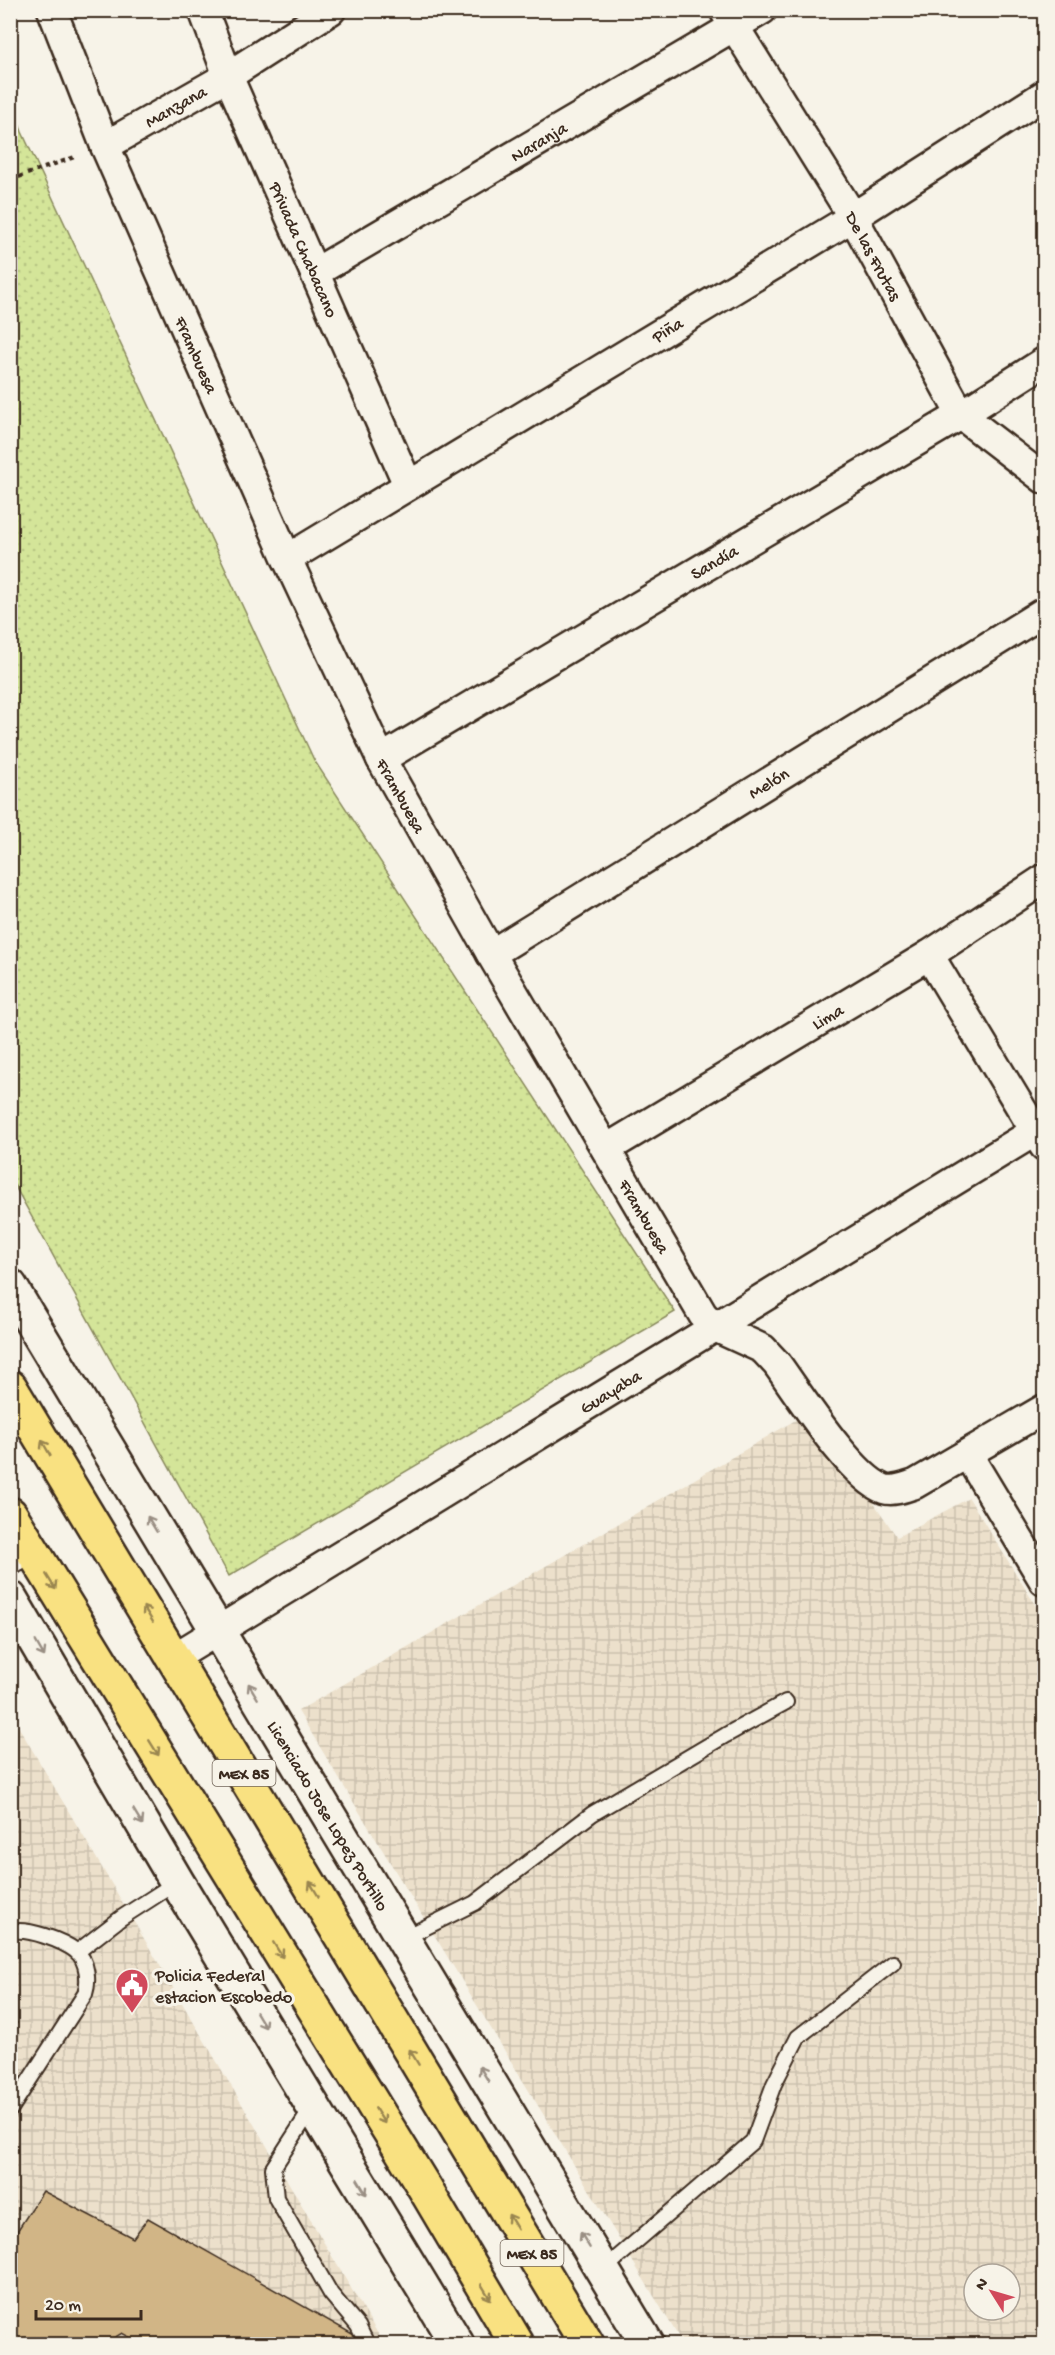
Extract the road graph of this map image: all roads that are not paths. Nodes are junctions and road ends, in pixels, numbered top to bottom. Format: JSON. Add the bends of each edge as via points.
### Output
{"nodes":[{"id":1,"x":52,"y":10,"type":"edge"},
{"id":2,"x":203,"y":10,"type":"edge"},
{"id":3,"x":331,"y":10,"type":"edge"},
{"id":4,"x":762,"y":10,"type":"edge"},
{"id":5,"x":729,"y":19,"type":"edge"},
{"id":6,"x":228,"y":76,"type":"junction"},
{"id":7,"x":1044,"y":95,"type":"edge"},
{"id":8,"x":105,"y":146,"type":"junction"},
{"id":9,"x":853,"y":217,"type":"junction"},
{"id":10,"x":316,"y":272,"type":"junction"},
{"id":11,"x":1044,"y":362,"type":"edge"},
{"id":12,"x":962,"y":415,"type":"junction"},
{"id":13,"x":1044,"y":478,"type":"edge"},
{"id":14,"x":408,"y":485,"type":"junction"},
{"id":15,"x":287,"y":559,"type":"junction"},
{"id":16,"x":1044,"y":612,"type":"edge"},
{"id":17,"x":381,"y":759,"type":"junction"},
{"id":18,"x":1044,"y":879,"type":"edge"},
{"id":19,"x":491,"y":954,"type":"junction"},
{"id":20,"x":928,"y":955,"type":"junction"},
{"id":21,"x":1041,"y":1135,"type":"edge"},
{"id":22,"x":606,"y":1149,"type":"junction"},
{"id":23,"x":10,"y":1286,"type":"edge"},
{"id":24,"x":715,"y":1327,"type":"junction"},
{"id":25,"x":10,"y":1387,"type":"edge"},
{"id":26,"x":1044,"y":1409,"type":"edge"},
{"id":27,"x":968,"y":1455,"type":"junction"},
{"id":28,"x":10,"y":1514,"type":"edge"},
{"id":29,"x":22,"y":1562,"type":"edge"},
{"id":30,"x":1044,"y":1581,"type":"edge"},
{"id":31,"x":10,"y":1598,"type":"edge"},
{"id":32,"x":216,"y":1630,"type":"junction"},
{"id":33,"x":174,"y":1657,"type":"junction"},
{"id":34,"x":786,"y":1702,"type":"dead end"},
{"id":35,"x":177,"y":1882,"type":"junction"},
{"id":36,"x":10,"y":1932,"type":"edge"},
{"id":37,"x":402,"y":1939,"type":"junction"},
{"id":38,"x":77,"y":1952,"type":"junction"},
{"id":39,"x":893,"y":1963,"type":"dead end"},
{"id":40,"x":313,"y":2106,"type":"junction"},
{"id":41,"x":10,"y":2110,"type":"edge"},
{"id":42,"x":603,"y":2270,"type":"junction"},
{"id":43,"x":367,"y":2344,"type":"edge"},
{"id":44,"x":457,"y":2344,"type":"edge"},
{"id":45,"x":517,"y":2344,"type":"edge"},
{"id":46,"x":587,"y":2344,"type":"edge"},
{"id":47,"x":647,"y":2344,"type":"edge"}],
"edges":[{"from":1,"to":8,"type":"street","name":"Frambuesa"},
{"from":2,"to":6,"type":"street","name":"Privada Chabacano"},
{"from":3,"to":6,"type":"street","name":"Manzana"},
{"from":4,"to":5,"type":"street","name":"Naranja"},
{"from":5,"to":9,"type":"street","name":"De las Frutas"},
{"from":5,"to":10,"type":"street","name":"Naranja"},
{"from":6,"to":8,"type":"street","name":"Manzana"},
{"from":6,"to":10,"type":"street","name":"Privada Chabacano"},
{"from":7,"to":9,"type":"street","name":"Piña"},
{"from":8,"to":15,"type":"street","name":"Frambuesa"},
{"from":9,"to":12,"type":"street","name":"De las Frutas"},
{"from":9,"to":14,"type":"street","name":"Piña"},
{"from":10,"to":14,"type":"street","name":"Privada Chabacano"},
{"from":11,"to":12,"type":"street","name":"Sandía"},
{"from":12,"to":13,"type":"street","name":"De las Frutas"},
{"from":12,"to":17,"type":"street","name":"Sandía"},
{"from":14,"to":15,"type":"street","name":"Piña"},
{"from":15,"to":17,"type":"street","name":"Frambuesa"},
{"from":16,"to":19,"type":"street","name":"Melón"},
{"from":17,"to":19,"type":"street","name":"Frambuesa"},
{"from":18,"to":20,"type":"street","name":"Lima"},
{"from":19,"to":22,"type":"street","name":"Frambuesa"},
{"from":20,"to":21,"type":"street"},
{"from":20,"to":22,"type":"street","name":"Lima"},
{"from":21,"to":24,"type":"street","name":"Guayaba"},
{"from":22,"to":24,"type":"street","name":"Frambuesa","via":[[703,1315]]},
{"from":32,"to":23,"type":"street","name":"Licenciado Jose Lopez Portillo","one_way":true},
{"from":24,"to":27,"type":"street","name":"Frambuesa","via":[[763,1349],[858,1472],[885,1489],[915,1484]]},
{"from":24,"to":32,"type":"street","name":"Guayaba"},
{"from":33,"to":25,"type":"highway","number":"MEX 85","one_way":true},
{"from":26,"to":27,"type":"street"},
{"from":27,"to":30,"type":"street"},
{"from":28,"to":29,"type":"highway","number":"MEX 85"},
{"from":29,"to":45,"type":"highway","number":"MEX 85","one_way":true,"via":[[424,2187]]},
{"from":31,"to":35,"type":"street","one_way":true},
{"from":32,"to":33,"type":"street","name":"Guayaba"},
{"from":37,"to":32,"type":"street","name":"Licenciado Jose Lopez Portillo","one_way":true},
{"from":46,"to":33,"type":"highway","number":"MEX 85","one_way":true},
{"from":34,"to":37,"type":"lane","via":[[592,1814],[475,1903]]},
{"from":35,"to":38,"type":"lane"},
{"from":35,"to":40,"type":"street","one_way":true},
{"from":36,"to":38,"type":"lane","via":[[32,1931]]},
{"from":42,"to":37,"type":"street","name":"Licenciado Jose Lopez Portillo","one_way":true},
{"from":38,"to":41,"type":"lane","via":[[88,1983],[84,1994]]},
{"from":39,"to":42,"type":"lane","via":[[798,2037],[774,2084],[753,2141]]},
{"from":40,"to":43,"type":"lane","via":[[273,2168],[276,2198],[331,2294],[358,2326]]},
{"from":40,"to":44,"type":"street","one_way":true},
{"from":42,"to":47,"type":"street","name":"Licenciado Jose Lopez Portillo"}]}
